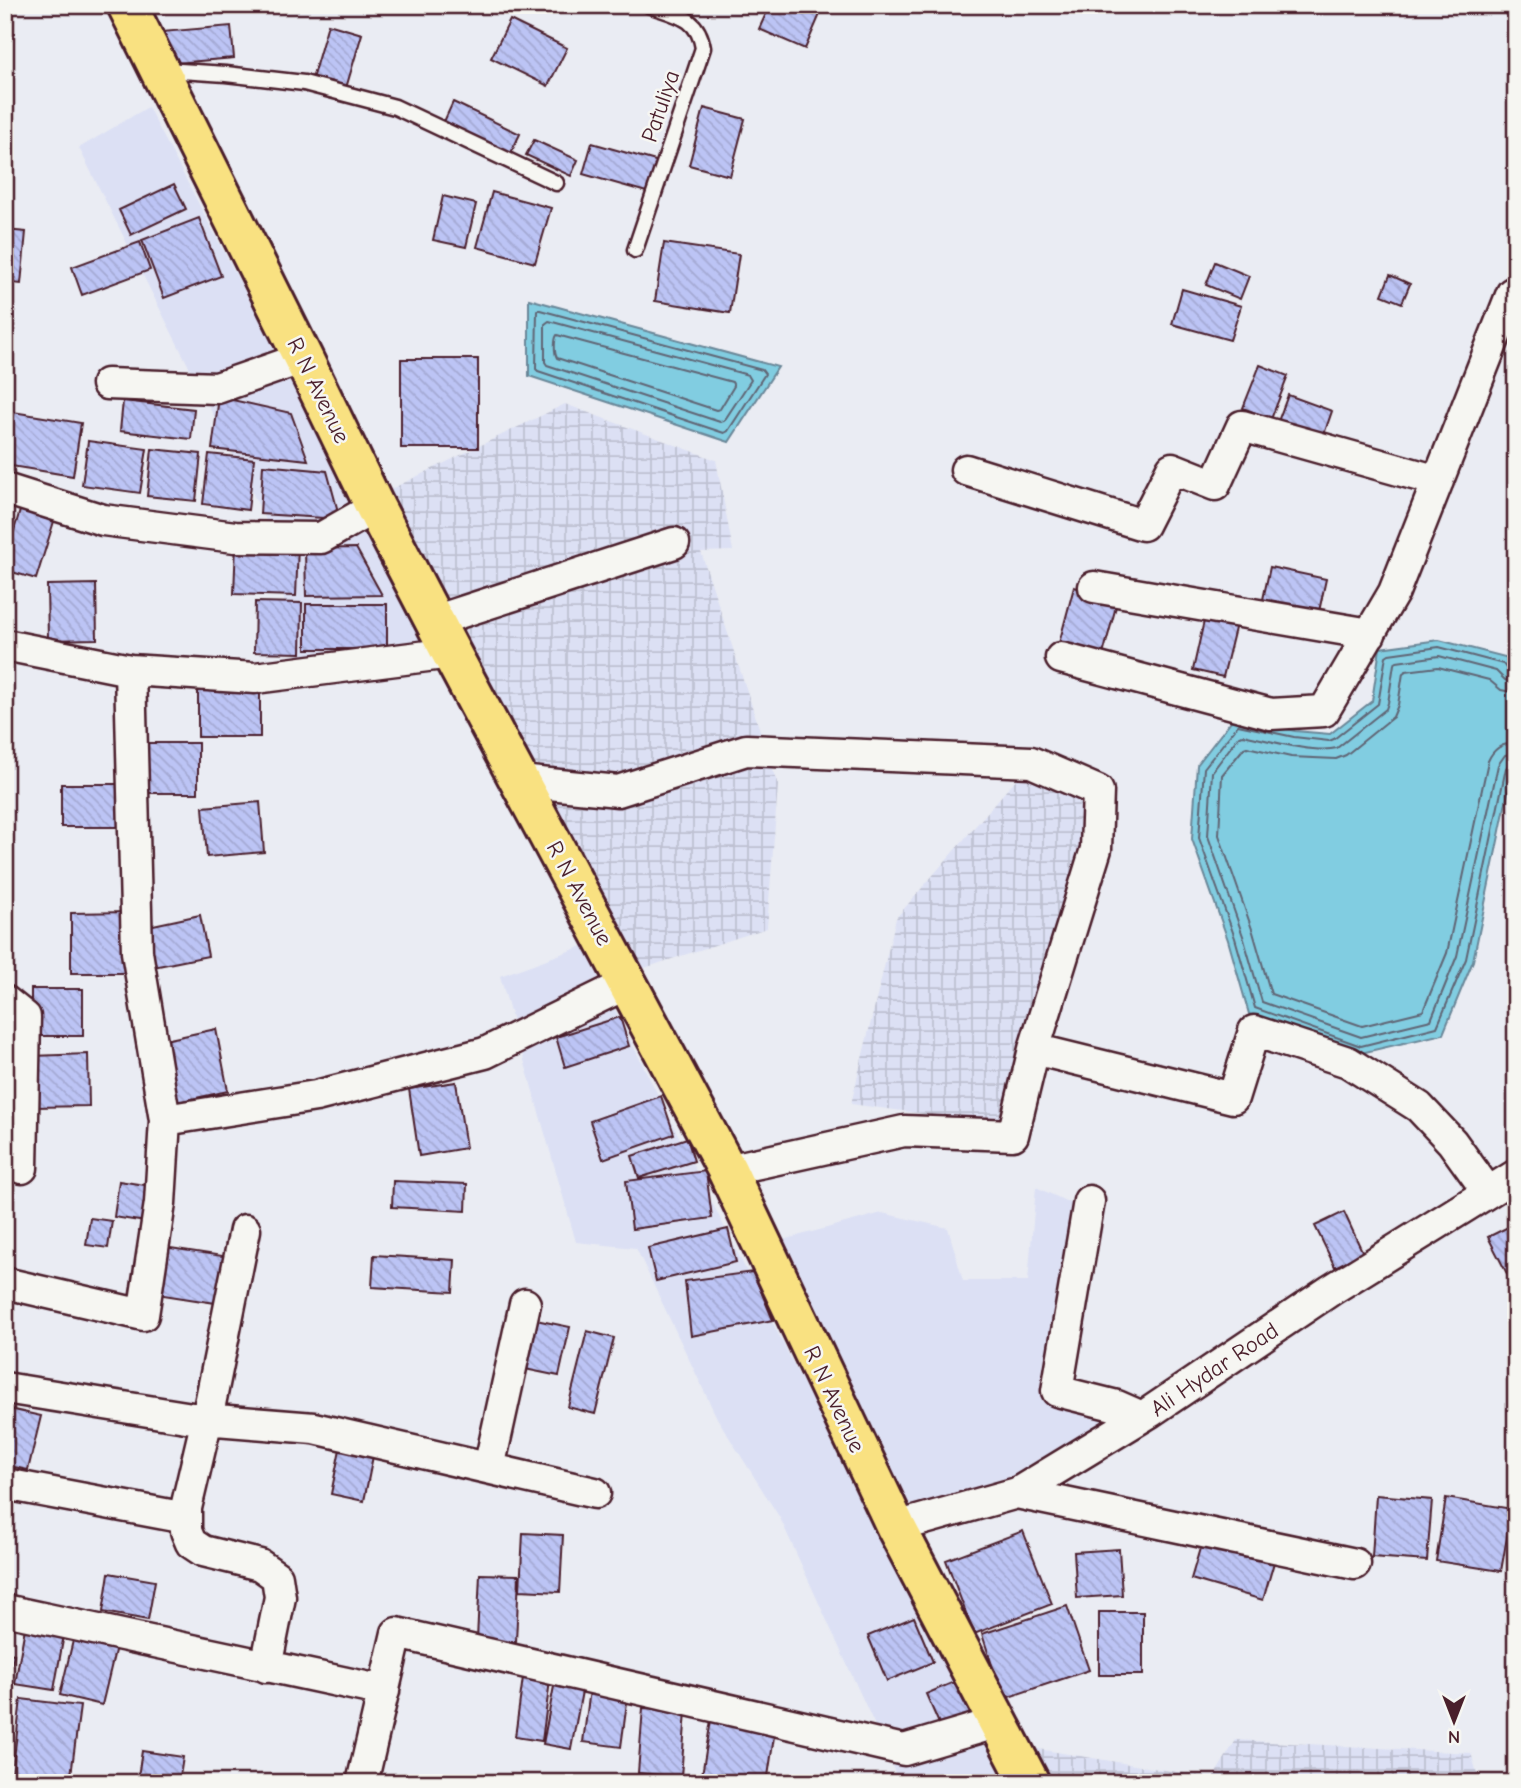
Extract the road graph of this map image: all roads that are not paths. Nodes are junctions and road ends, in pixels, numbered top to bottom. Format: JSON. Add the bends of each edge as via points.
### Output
{"nodes":[{"id":1,"x":127,"y":5,"type":"edge"},
{"id":2,"x":649,"y":5,"type":"edge"},
{"id":3,"x":160,"y":69,"type":"junction"},
{"id":4,"x":556,"y":183,"type":"dead end"},
{"id":5,"x":635,"y":250,"type":"dead end"},
{"id":6,"x":1516,"y":294,"type":"edge"},
{"id":7,"x":303,"y":358,"type":"junction"},
{"id":8,"x":107,"y":384,"type":"dead end"},
{"id":9,"x":966,"y":470,"type":"dead end"},
{"id":10,"x":1437,"y":481,"type":"junction"},
{"id":11,"x":5,"y":489,"type":"edge"},
{"id":12,"x":375,"y":507,"type":"junction"},
{"id":13,"x":674,"y":543,"type":"dead end"},
{"id":14,"x":1094,"y":587,"type":"dead end"},
{"id":15,"x":1370,"y":634,"type":"junction"},
{"id":16,"x":442,"y":637,"type":"junction"},
{"id":17,"x":5,"y":645,"type":"edge"},
{"id":18,"x":1061,"y":658,"type":"dead end"},
{"id":19,"x":130,"y":670,"type":"junction"},
{"id":20,"x":520,"y":781,"type":"junction"},
{"id":21,"x":628,"y":983,"type":"junction"},
{"id":22,"x":5,"y":1001,"type":"edge"},
{"id":23,"x":1034,"y":1049,"type":"junction"},
{"id":24,"x":165,"y":1120,"type":"junction"},
{"id":25,"x":22,"y":1168,"type":"dead end"},
{"id":26,"x":727,"y":1170,"type":"junction"},
{"id":27,"x":1516,"y":1175,"type":"edge"},
{"id":28,"x":1488,"y":1192,"type":"junction"},
{"id":29,"x":1089,"y":1201,"type":"dead end"},
{"id":30,"x":245,"y":1230,"type":"dead end"},
{"id":31,"x":5,"y":1283,"type":"edge"},
{"id":32,"x":524,"y":1304,"type":"dead end"},
{"id":33,"x":5,"y":1388,"type":"edge"},
{"id":34,"x":1142,"y":1417,"type":"junction"},
{"id":35,"x":207,"y":1419,"type":"junction"},
{"id":36,"x":489,"y":1468,"type":"junction"},
{"id":37,"x":5,"y":1484,"type":"edge"},
{"id":38,"x":595,"y":1493,"type":"dead end"},
{"id":39,"x":1017,"y":1493,"type":"junction"},
{"id":40,"x":186,"y":1518,"type":"junction"},
{"id":41,"x":896,"y":1527,"type":"junction"},
{"id":42,"x":1355,"y":1564,"type":"dead end"},
{"id":43,"x":5,"y":1610,"type":"edge"},
{"id":44,"x":266,"y":1667,"type":"junction"},
{"id":45,"x":384,"y":1691,"type":"junction"},
{"id":46,"x":999,"y":1722,"type":"junction"},
{"id":47,"x":362,"y":1783,"type":"edge"},
{"id":48,"x":1030,"y":1783,"type":"edge"}],
"edges":[{"from":1,"to":3,"type":"main road","name":"R N Avenue"},
{"from":2,"to":5,"type":"lane","name":"Patuliya","via":[[690,21],[701,33],[703,48]]},
{"from":3,"to":4,"type":"lane","via":[[304,83],[395,107]]},
{"from":3,"to":7,"type":"main road","name":"R N Avenue"},
{"from":6,"to":10,"type":"street","via":[[1512,293]]},
{"from":7,"to":8,"type":"street","via":[[217,388]]},
{"from":7,"to":12,"type":"main road","name":"R N Avenue"},
{"from":9,"to":10,"type":"street","via":[[1143,525],[1172,468],[1215,485],[1242,426]]},
{"from":10,"to":15,"type":"street","via":[[1394,592]]},
{"from":11,"to":12,"type":"street","via":[[103,520],[235,537],[321,538]]},
{"from":12,"to":16,"type":"main road","name":"R N Avenue"},
{"from":13,"to":16,"type":"street"},
{"from":14,"to":15,"type":"street"},
{"from":15,"to":18,"type":"street","via":[[1324,711],[1271,714]]},
{"from":16,"to":19,"type":"street","via":[[255,677]]},
{"from":16,"to":20,"type":"main road","name":"R N Avenue"},
{"from":17,"to":19,"type":"street"},
{"from":19,"to":24,"type":"street","via":[[136,952]]},
{"from":20,"to":21,"type":"main road","name":"R N Avenue"},
{"from":20,"to":23,"type":"street","via":[[618,791],[746,750],[1031,762],[1098,791],[1096,849]]},
{"from":21,"to":24,"type":"street","via":[[485,1053],[316,1096]]},
{"from":21,"to":26,"type":"main road","name":"R N Avenue"},
{"from":22,"to":25,"type":"street","via":[[24,1017]]},
{"from":23,"to":26,"type":"street","via":[[1013,1135],[904,1131]]},
{"from":23,"to":28,"type":"street","via":[[1233,1098],[1254,1031],[1348,1062],[1419,1107],[1452,1142]]},
{"from":24,"to":31,"type":"street","via":[[160,1203],[143,1315]]},
{"from":26,"to":41,"type":"main road","name":"R N Avenue"},
{"from":27,"to":28,"type":"street","name":"Ali Hydar Road"},
{"from":28,"to":34,"type":"street","name":"Ali Hydar Road"},
{"from":29,"to":34,"type":"street","via":[[1057,1391]]},
{"from":30,"to":35,"type":"street"},
{"from":32,"to":36,"type":"street"},
{"from":33,"to":35,"type":"street"},
{"from":34,"to":39,"type":"street","name":"Ali Hydar Road"},
{"from":35,"to":36,"type":"street","via":[[314,1428]]},
{"from":35,"to":40,"type":"street"},
{"from":36,"to":38,"type":"street"},
{"from":37,"to":40,"type":"street"},
{"from":39,"to":41,"type":"street","name":"Ali Hydar Road"},
{"from":39,"to":42,"type":"street"},
{"from":40,"to":44,"type":"street","via":[[191,1543],[203,1551],[260,1565],[277,1577],[280,1597]]},
{"from":41,"to":46,"type":"main road","name":"R N Avenue"},
{"from":43,"to":44,"type":"street"},
{"from":44,"to":45,"type":"street"},
{"from":45,"to":46,"type":"street","via":[[397,1633],[904,1750]]},
{"from":45,"to":47,"type":"street"},
{"from":46,"to":48,"type":"main road","name":"R N Avenue"}]}
